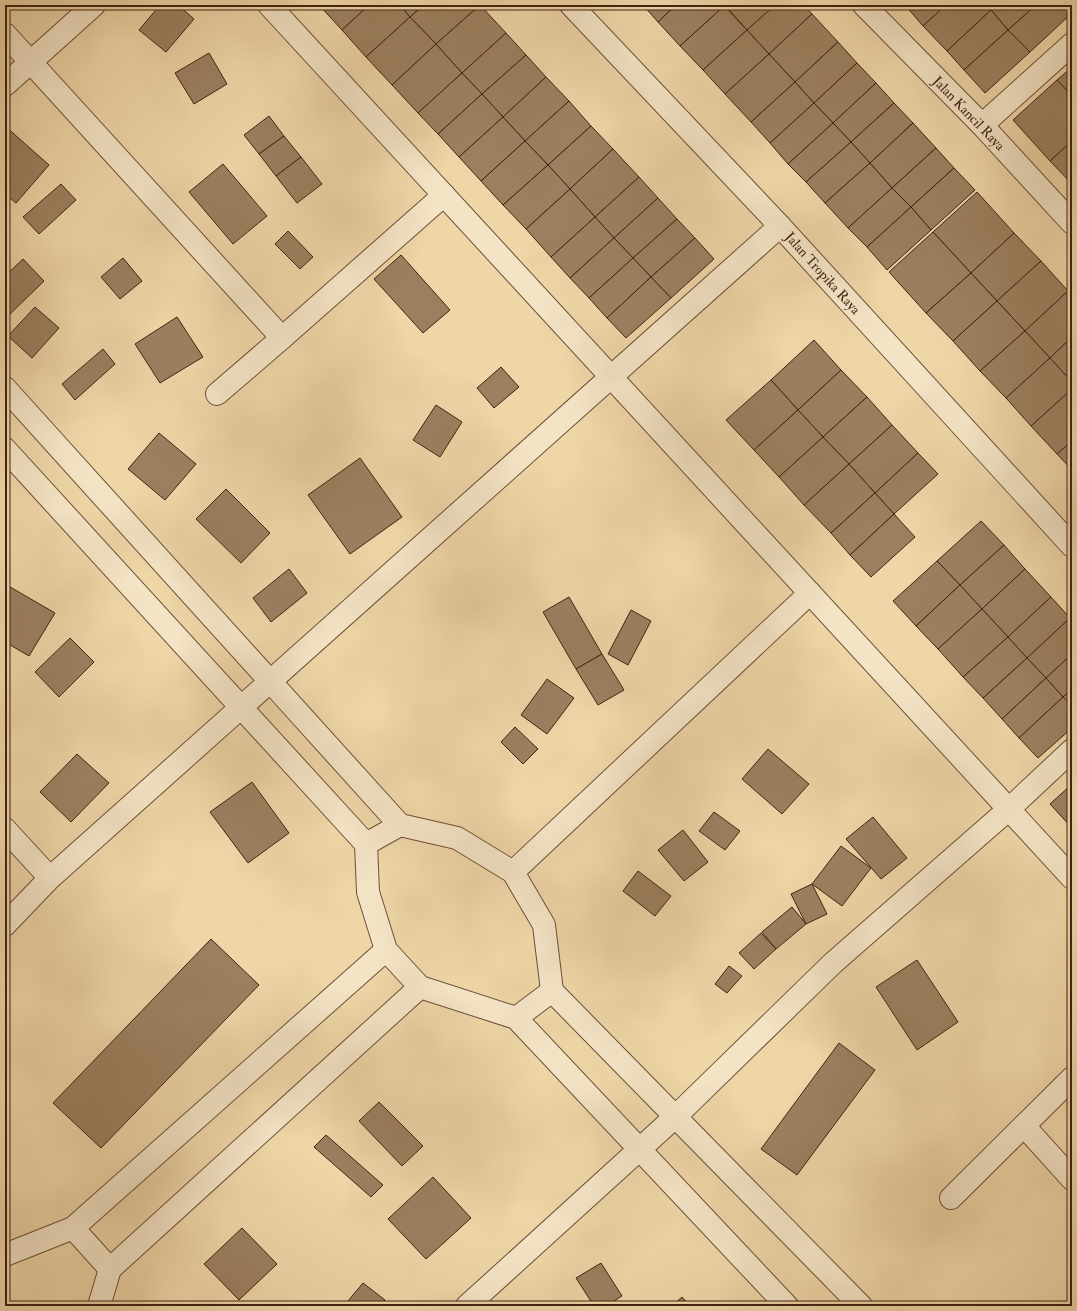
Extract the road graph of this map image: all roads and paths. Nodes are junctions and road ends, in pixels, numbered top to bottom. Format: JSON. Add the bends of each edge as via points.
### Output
{"nodes":[{"id":1,"x":94,"y":5,"type":"edge"},
{"id":2,"x":269,"y":5,"type":"edge"},
{"id":3,"x":570,"y":5,"type":"edge"},
{"id":4,"x":864,"y":5,"type":"edge"},
{"id":5,"x":5,"y":34,"type":"edge"},
{"id":6,"x":1072,"y":44,"type":"edge"},
{"id":7,"x":31,"y":62,"type":"junction"},
{"id":8,"x":5,"y":85,"type":"edge"},
{"id":9,"x":982,"y":125,"type":"junction"},
{"id":10,"x":444,"y":195,"type":"junction"},
{"id":11,"x":1072,"y":223,"type":"edge"},
{"id":12,"x":780,"y":226,"type":"junction"},
{"id":13,"x":282,"y":338,"type":"junction"},
{"id":14,"x":611,"y":377,"type":"junction"},
{"id":15,"x":5,"y":388,"type":"edge"},
{"id":16,"x":216,"y":394,"type":"dead end"},
{"id":17,"x":5,"y":449,"type":"edge"},
{"id":18,"x":1072,"y":546,"type":"edge"},
{"id":19,"x":810,"y":593,"type":"junction"},
{"id":20,"x":270,"y":681,"type":"junction"},
{"id":21,"x":241,"y":707,"type":"junction"},
{"id":22,"x":1072,"y":750,"type":"edge"},
{"id":23,"x":1009,"y":809,"type":"junction"},
{"id":24,"x":400,"y":825,"type":"junction"},
{"id":25,"x":5,"y":829,"type":"edge"},
{"id":26,"x":366,"y":844,"type":"junction"},
{"id":27,"x":513,"y":872,"type":"junction"},
{"id":28,"x":50,"y":878,"type":"junction"},
{"id":29,"x":1072,"y":878,"type":"edge"},
{"id":30,"x":5,"y":925,"type":"edge"},
{"id":31,"x":386,"y":950,"type":"junction"},
{"id":32,"x":420,"y":987,"type":"junction"},
{"id":33,"x":552,"y":991,"type":"junction"},
{"id":34,"x":516,"y":1018,"type":"junction"},
{"id":35,"x":1072,"y":1078,"type":"edge"},
{"id":36,"x":675,"y":1117,"type":"junction"},
{"id":37,"x":1024,"y":1126,"type":"junction"},
{"id":38,"x":640,"y":1150,"type":"junction"},
{"id":39,"x":1072,"y":1179,"type":"edge"},
{"id":40,"x":951,"y":1198,"type":"dead end"},
{"id":41,"x":73,"y":1228,"type":"junction"},
{"id":42,"x":5,"y":1254,"type":"edge"},
{"id":43,"x":110,"y":1269,"type":"junction"},
{"id":44,"x":99,"y":1306,"type":"edge"},
{"id":45,"x":467,"y":1306,"type":"edge"},
{"id":46,"x":787,"y":1306,"type":"edge"},
{"id":47,"x":861,"y":1306,"type":"edge"}],
"edges":[{"from":1,"to":7,"type":"street"},
{"from":2,"to":10,"type":"street"},
{"from":3,"to":12,"type":"street","name":"Jalan Tropika Raya"},
{"from":4,"to":9,"type":"street","name":"Jalan Kancil Raya"},
{"from":5,"to":7,"type":"street"},
{"from":6,"to":9,"type":"street"},
{"from":7,"to":8,"type":"street"},
{"from":7,"to":13,"type":"street"},
{"from":9,"to":11,"type":"street","name":"Jalan Kancil Raya"},
{"from":10,"to":13,"type":"street"},
{"from":10,"to":14,"type":"street"},
{"from":12,"to":14,"type":"street"},
{"from":12,"to":18,"type":"street","name":"Jalan Tropika Raya"},
{"from":13,"to":16,"type":"street"},
{"from":14,"to":19,"type":"street"},
{"from":14,"to":20,"type":"street"},
{"from":15,"to":20,"type":"street"},
{"from":17,"to":21,"type":"street"},
{"from":19,"to":23,"type":"street"},
{"from":19,"to":27,"type":"street"},
{"from":20,"to":21,"type":"street"},
{"from":20,"to":24,"type":"street"},
{"from":21,"to":26,"type":"street"},
{"from":21,"to":28,"type":"street"},
{"from":22,"to":23,"type":"street"},
{"from":23,"to":29,"type":"street"},
{"from":23,"to":36,"type":"street","via":[[834,963]]},
{"from":24,"to":26,"type":"street"},
{"from":24,"to":27,"type":"street","via":[[457,838]]},
{"from":25,"to":28,"type":"street"},
{"from":26,"to":31,"type":"street","via":[[368,892]]},
{"from":27,"to":33,"type":"street","via":[[544,925]]},
{"from":28,"to":30,"type":"street"},
{"from":31,"to":32,"type":"street"},
{"from":31,"to":41,"type":"street"},
{"from":32,"to":34,"type":"street"},
{"from":32,"to":43,"type":"street"},
{"from":33,"to":34,"type":"street"},
{"from":33,"to":36,"type":"street"},
{"from":34,"to":38,"type":"street"},
{"from":35,"to":37,"type":"street"},
{"from":36,"to":38,"type":"street"},
{"from":36,"to":47,"type":"street"},
{"from":37,"to":39,"type":"street"},
{"from":37,"to":40,"type":"street"},
{"from":38,"to":45,"type":"street"},
{"from":38,"to":46,"type":"street"},
{"from":41,"to":42,"type":"street"},
{"from":41,"to":43,"type":"street"},
{"from":43,"to":44,"type":"street"}]}
